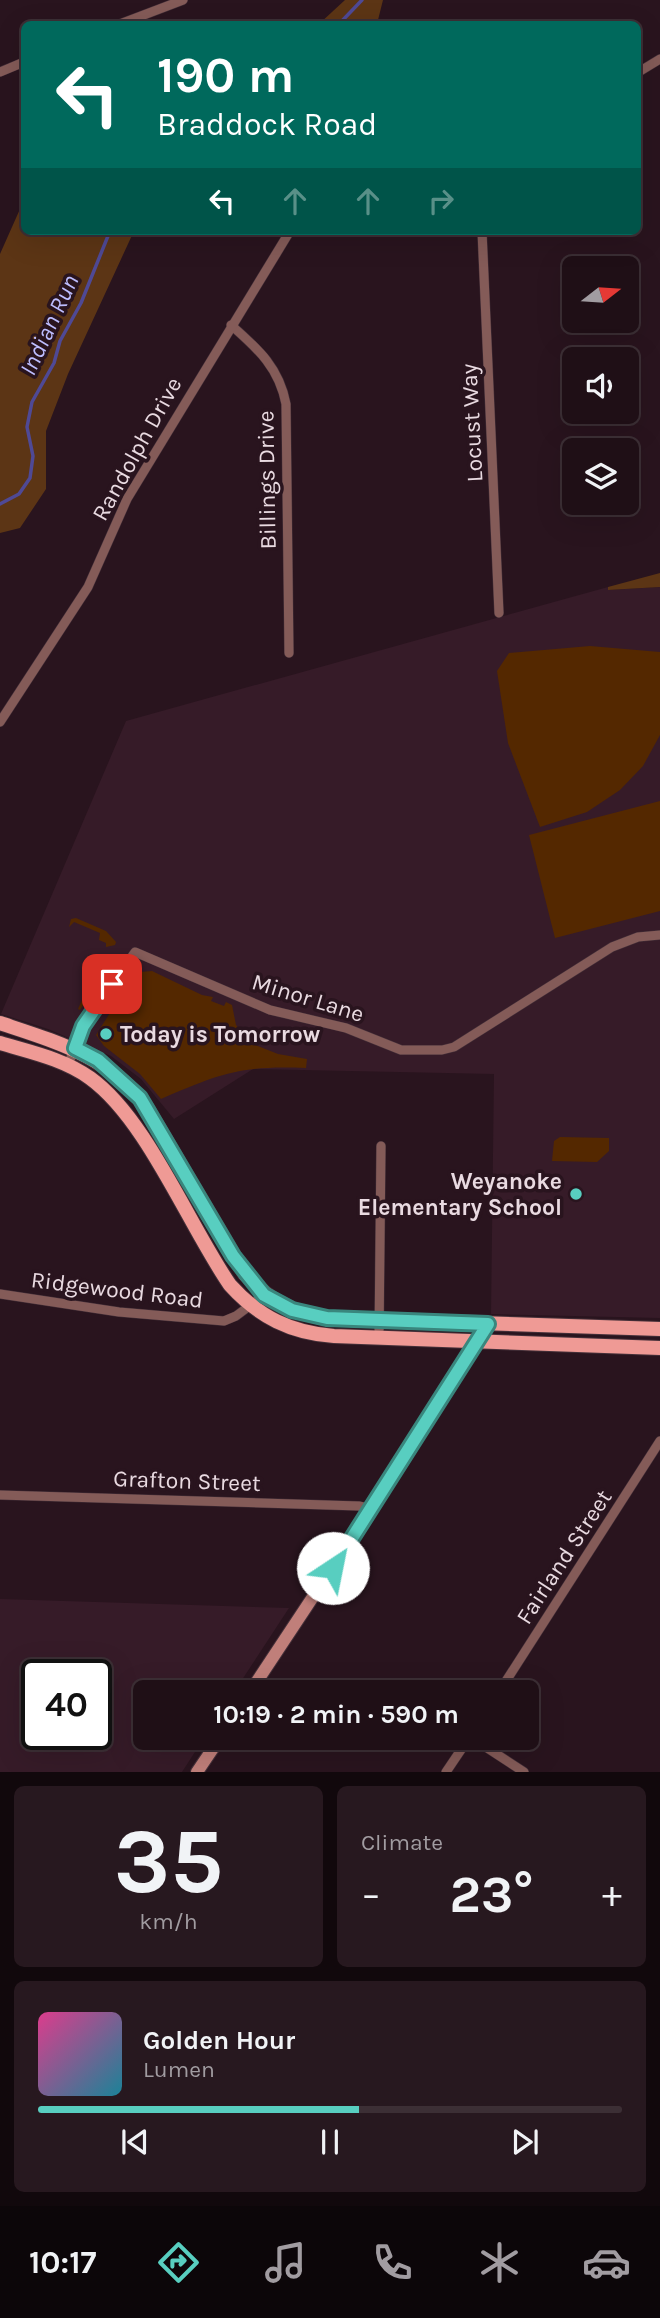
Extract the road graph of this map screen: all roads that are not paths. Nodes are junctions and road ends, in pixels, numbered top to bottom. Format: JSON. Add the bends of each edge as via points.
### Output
{"nodes":[{"id":1,"x":183,"y":0,"type":"edge"},
{"id":2,"x":128,"y":21,"type":"edge"},
{"id":3,"x":660,"y":59,"type":"edge"},
{"id":4,"x":21,"y":63,"type":"edge"},
{"id":5,"x":641,"y":70,"type":"edge"},
{"id":6,"x":3,"y":72,"type":"edge"},
{"id":7,"x":288,"y":235,"type":"edge"},
{"id":8,"x":482,"y":235,"type":"edge"},
{"id":9,"x":231,"y":326,"type":"junction"},
{"id":10,"x":499,"y":612,"type":"dead end"},
{"id":11,"x":289,"y":653,"type":"dead end"},
{"id":12,"x":2,"y":717,"type":"edge"},
{"id":13,"x":660,"y":935,"type":"edge"},
{"id":14,"x":0,"y":1023,"type":"edge"},
{"id":15,"x":0,"y":1043,"type":"edge"},
{"id":16,"x":75,"y":1048,"type":"junction"},
{"id":17,"x":68,"y":1065,"type":"junction"},
{"id":18,"x":381,"y":1146,"type":"dead end"},
{"id":19,"x":0,"y":1294,"type":"edge"},
{"id":20,"x":264,"y":1295,"type":"junction"},
{"id":21,"x":250,"y":1306,"type":"junction"},
{"id":22,"x":379,"y":1319,"type":"junction"},
{"id":23,"x":488,"y":1324,"type":"junction"},
{"id":24,"x":660,"y":1329,"type":"edge"},
{"id":25,"x":379,"y":1338,"type":"junction"},
{"id":26,"x":478,"y":1342,"type":"junction"},
{"id":27,"x":660,"y":1348,"type":"edge"},
{"id":28,"x":660,"y":1441,"type":"edge"},
{"id":29,"x":0,"y":1495,"type":"edge"},
{"id":30,"x":372,"y":1509,"type":"junction"},
{"id":31,"x":258,"y":1680,"type":"edge"},
{"id":32,"x":507,"y":1680,"type":"edge"},
{"id":33,"x":212,"y":1750,"type":"edge"},
{"id":34,"x":462,"y":1750,"type":"edge"},
{"id":35,"x":489,"y":1750,"type":"edge"},
{"id":36,"x":197,"y":1772,"type":"edge"},
{"id":37,"x":446,"y":1772,"type":"edge"},
{"id":38,"x":524,"y":1772,"type":"edge"}],
"edges":[{"from":1,"to":2,"type":"street"},
{"from":3,"to":5,"type":"street"},
{"from":4,"to":6,"type":"street"},
{"from":7,"to":9,"type":"street","name":"Randolph Drive"},
{"from":8,"to":10,"type":"street","name":"Locust Way"},
{"from":9,"to":11,"type":"street","name":"Billings Drive","via":[[268,359],[286,404]]},
{"from":9,"to":12,"type":"street","name":"Randolph Drive","via":[[127,499],[88,587]]},
{"from":13,"to":16,"type":"street","name":"Minor Lane","via":[[612,947],[442,1050],[401,1050],[353,1031],[270,1010],[135,952],[83,1026]]},
{"from":14,"to":16,"type":"main road"},
{"from":15,"to":17,"type":"main road"},
{"from":16,"to":17,"type":"street","name":"Minor Lane"},
{"from":16,"to":20,"type":"main road","via":[[98,1060],[140,1098],[239,1265]]},
{"from":17,"to":21,"type":"main road","via":[[89,1077],[124,1111],[219,1269]]},
{"from":18,"to":22,"type":"street"},
{"from":19,"to":21,"type":"street","name":"Ridgewood Road","via":[[186,1320],[224,1321]]},
{"from":20,"to":21,"type":"street","name":"Ridgewood Road"},
{"from":20,"to":22,"type":"main road","via":[[306,1314]]},
{"from":21,"to":25,"type":"main road","via":[[293,1329]]},
{"from":22,"to":23,"type":"main road"},
{"from":22,"to":25,"type":"street"},
{"from":23,"to":24,"type":"main road"},
{"from":23,"to":26,"type":"street"},
{"from":25,"to":26,"type":"main road"},
{"from":26,"to":27,"type":"main road"},
{"from":26,"to":30,"type":"street"},
{"from":28,"to":32,"type":"street","name":"Fairland Street"},
{"from":29,"to":30,"type":"street","name":"Grafton Street"},
{"from":30,"to":31,"type":"street"},
{"from":33,"to":36,"type":"street"},
{"from":34,"to":37,"type":"street"},
{"from":35,"to":38,"type":"street"}]}
